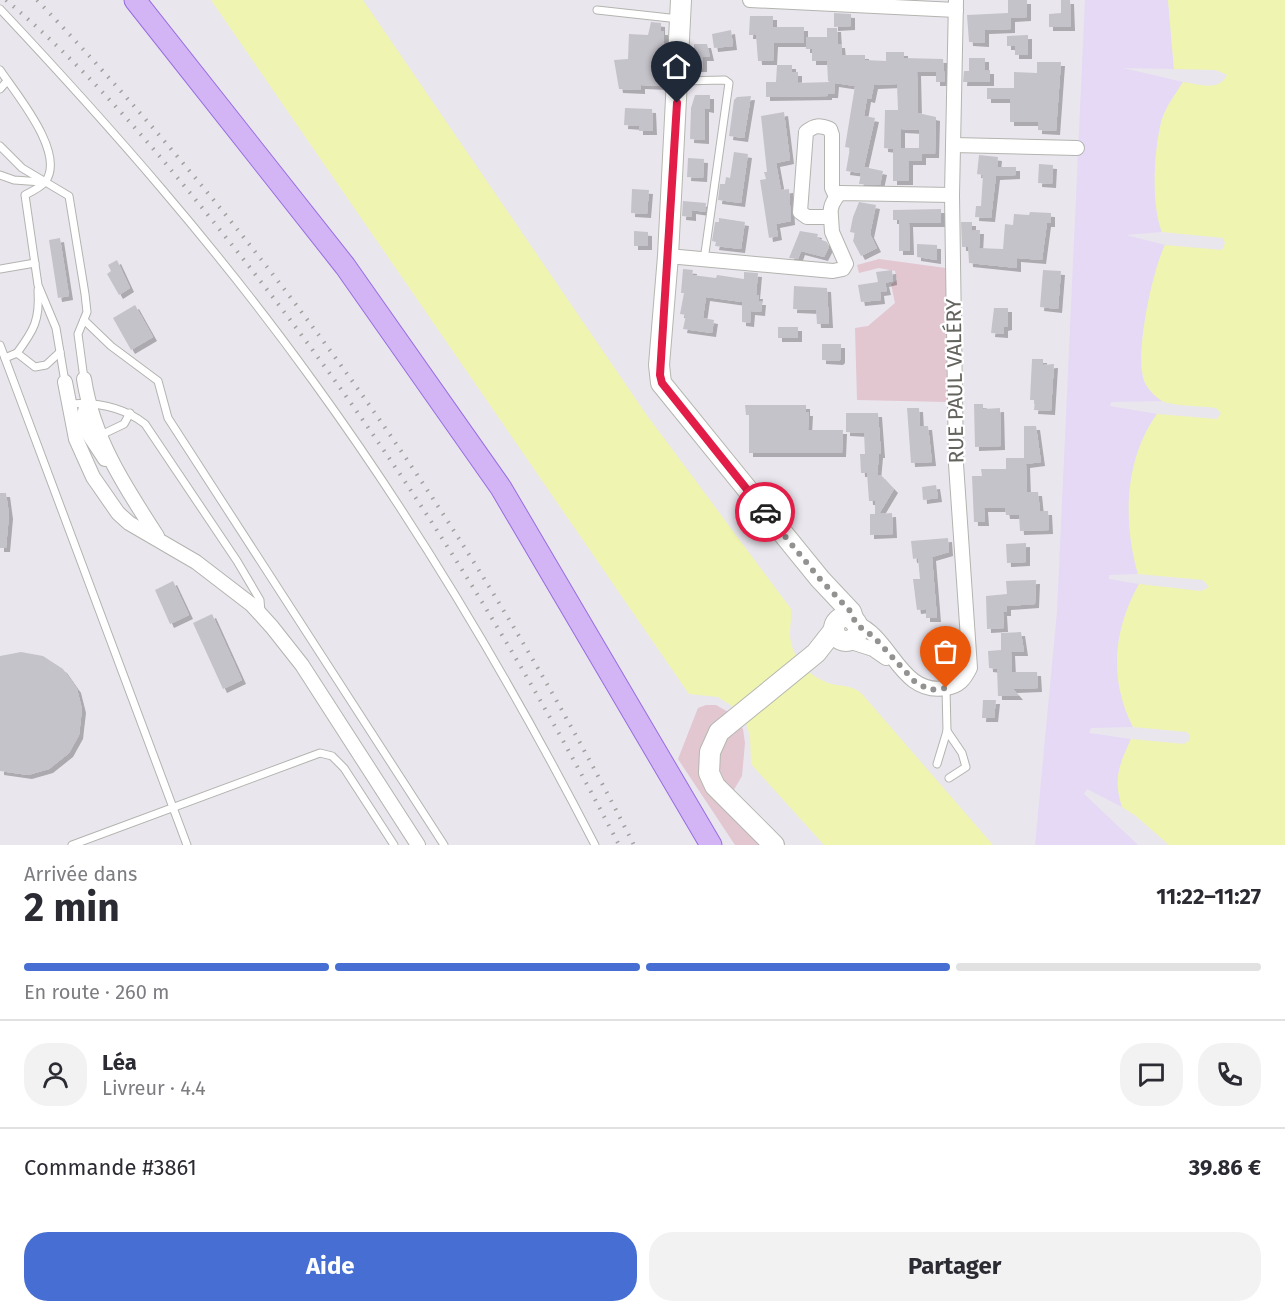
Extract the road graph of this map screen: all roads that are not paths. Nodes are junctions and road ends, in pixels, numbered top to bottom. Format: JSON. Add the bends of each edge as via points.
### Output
{"nodes":[{"id":1,"x":135,"y":0,"type":"edge"},
{"id":2,"x":681,"y":0,"type":"edge"},
{"id":3,"x":750,"y":0,"type":"edge"},
{"id":4,"x":956,"y":5,"type":"edge"},
{"id":5,"x":0,"y":9,"type":"edge"},
{"id":6,"x":597,"y":10,"type":"dead end"},
{"id":7,"x":682,"y":20,"type":"junction"},
{"id":8,"x":0,"y":70,"type":"edge"},
{"id":9,"x":7,"y":81,"type":"junction"},
{"id":10,"x":678,"y":81,"type":"junction"},
{"id":11,"x":0,"y":89,"type":"edge"},
{"id":12,"x":953,"y":145,"type":"junction"},
{"id":13,"x":0,"y":146,"type":"edge"},
{"id":14,"x":1077,"y":148,"type":"dead end"},
{"id":15,"x":0,"y":175,"type":"edge"},
{"id":16,"x":45,"y":182,"type":"junction"},
{"id":17,"x":952,"y":195,"type":"junction"},
{"id":18,"x":836,"y":197,"type":"junction"},
{"id":19,"x":831,"y":217,"type":"junction"},
{"id":20,"x":669,"y":256,"type":"junction"},
{"id":21,"x":704,"y":260,"type":"junction"},
{"id":22,"x":34,"y":263,"type":"junction"},
{"id":23,"x":0,"y":268,"type":"edge"},
{"id":24,"x":38,"y":285,"type":"junction"},
{"id":25,"x":84,"y":320,"type":"junction"},
{"id":26,"x":0,"y":345,"type":"edge"},
{"id":27,"x":60,"y":352,"type":"junction"},
{"id":28,"x":17,"y":353,"type":"junction"},
{"id":29,"x":5,"y":358,"type":"junction"},
{"id":30,"x":84,"y":379,"type":"joint"},
{"id":31,"x":65,"y":382,"type":"joint"},
{"id":32,"x":87,"y":403,"type":"junction"},
{"id":33,"x":69,"y":404,"type":"junction"},
{"id":34,"x":130,"y":413,"type":"junction"},
{"id":35,"x":78,"y":424,"type":"junction"},
{"id":36,"x":100,"y":435,"type":"junction"},
{"id":37,"x":114,"y":470,"type":"junction"},
{"id":38,"x":158,"y":538,"type":"junction"},
{"id":39,"x":262,"y":615,"type":"junction"},
{"id":40,"x":845,"y":630,"type":"junction"},
{"id":41,"x":946,"y":688,"type":"junction"},
{"id":42,"x":947,"y":731,"type":"junction"},
{"id":43,"x":657,"y":749,"type":"junction"},
{"id":44,"x":937,"y":764,"type":"dead end"},
{"id":45,"x":949,"y":778,"type":"dead end"},
{"id":46,"x":173,"y":807,"type":"junction"},
{"id":47,"x":72,"y":845,"type":"edge"},
{"id":48,"x":187,"y":845,"type":"edge"},
{"id":49,"x":394,"y":845,"type":"edge"},
{"id":50,"x":418,"y":845,"type":"edge"},
{"id":51,"x":444,"y":845,"type":"edge"},
{"id":52,"x":595,"y":845,"type":"edge"},
{"id":53,"x":698,"y":845,"type":"edge"},
{"id":54,"x":711,"y":845,"type":"edge"},
{"id":55,"x":726,"y":845,"type":"edge"},
{"id":56,"x":774,"y":845,"type":"edge"}],
"edges":[{"from":1,"to":43,"type":"main road","via":[[388,325],[501,488]]},
{"from":2,"to":7,"type":"street"},
{"from":3,"to":4,"type":"street"},
{"from":4,"to":12,"type":"street","name":"RUE PAUL VALÉRY"},
{"from":5,"to":52,"type":"lane","via":[[118,136],[314,382],[440,570],[548,753]]},
{"from":6,"to":7,"type":"lane"},
{"from":7,"to":10,"type":"street"},
{"from":8,"to":9,"type":"lane"},
{"from":9,"to":11,"type":"lane"},
{"from":9,"to":16,"type":"lane","via":[[48,144],[51,166]]},
{"from":10,"to":20,"type":"street"},
{"from":10,"to":21,"type":"lane","via":[[729,83]]},
{"from":12,"to":14,"type":"street"},
{"from":12,"to":17,"type":"street","name":"RUE PAUL VALÉRY"},
{"from":13,"to":16,"type":"lane","via":[[22,168]]},
{"from":15,"to":16,"type":"lane"},
{"from":16,"to":22,"type":"lane","via":[[25,195]]},
{"from":16,"to":25,"type":"lane","via":[[69,195],[85,294]]},
{"from":17,"to":18,"type":"street","via":[[847,192]]},
{"from":17,"to":41,"type":"street","name":"RUE PAUL VALÉRY","via":[[956,464],[970,668],[956,686]]},
{"from":18,"to":19,"type":"street"},
{"from":18,"to":19,"type":"street","via":[[832,188],[830,129],[812,127],[806,132],[800,212],[807,217]]},
{"from":19,"to":21,"type":"street","via":[[832,232],[845,258],[843,269]]},
{"from":20,"to":21,"type":"street"},
{"from":20,"to":40,"type":"street","via":[[659,365],[662,383],[820,579]]},
{"from":22,"to":23,"type":"lane"},
{"from":22,"to":24,"type":"lane"},
{"from":24,"to":27,"type":"lane","via":[[57,328]]},
{"from":24,"to":28,"type":"lane","via":[[39,311],[34,330]]},
{"from":25,"to":30,"type":"lane","via":[[78,334]]},
{"from":25,"to":51,"type":"lane","via":[[158,381],[168,418]]},
{"from":26,"to":29,"type":"lane"},
{"from":27,"to":28,"type":"lane","via":[[46,365],[35,367]]},
{"from":27,"to":31,"type":"lane"},
{"from":28,"to":29,"type":"lane"},
{"from":29,"to":46,"type":"lane"},
{"from":30,"to":32,"type":"street"},
{"from":31,"to":33,"type":"street"},
{"from":32,"to":33,"type":"lane"},
{"from":32,"to":34,"type":"lane"},
{"from":32,"to":35,"type":"street"},
{"from":32,"to":36,"type":"street"},
{"from":33,"to":35,"type":"street"},
{"from":34,"to":36,"type":"lane","via":[[124,424]]},
{"from":34,"to":39,"type":"lane","via":[[145,424],[237,561],[260,600]]},
{"from":35,"to":37,"type":"street"},
{"from":35,"to":38,"type":"street","via":[[76,438],[93,477],[118,513]]},
{"from":36,"to":37,"type":"street"},
{"from":37,"to":38,"type":"street"},
{"from":38,"to":39,"type":"street","via":[[196,562]]},
{"from":39,"to":50,"type":"street","via":[[296,656]]},
{"from":40,"to":41,"type":"street","via":[[896,663],[915,682],[930,690]]},
{"from":40,"to":56,"type":"street","via":[[719,732],[710,752],[709,773],[715,786]]},
{"from":41,"to":42,"type":"lane"},
{"from":42,"to":44,"type":"lane"},
{"from":42,"to":45,"type":"lane","via":[[966,767]]},
{"from":43,"to":53,"type":"main road"},
{"from":43,"to":54,"type":"main road"},
{"from":43,"to":55,"type":"main road"},
{"from":46,"to":47,"type":"lane"},
{"from":46,"to":48,"type":"lane"},
{"from":46,"to":49,"type":"lane","via":[[320,753],[332,756],[344,768]]}]}
